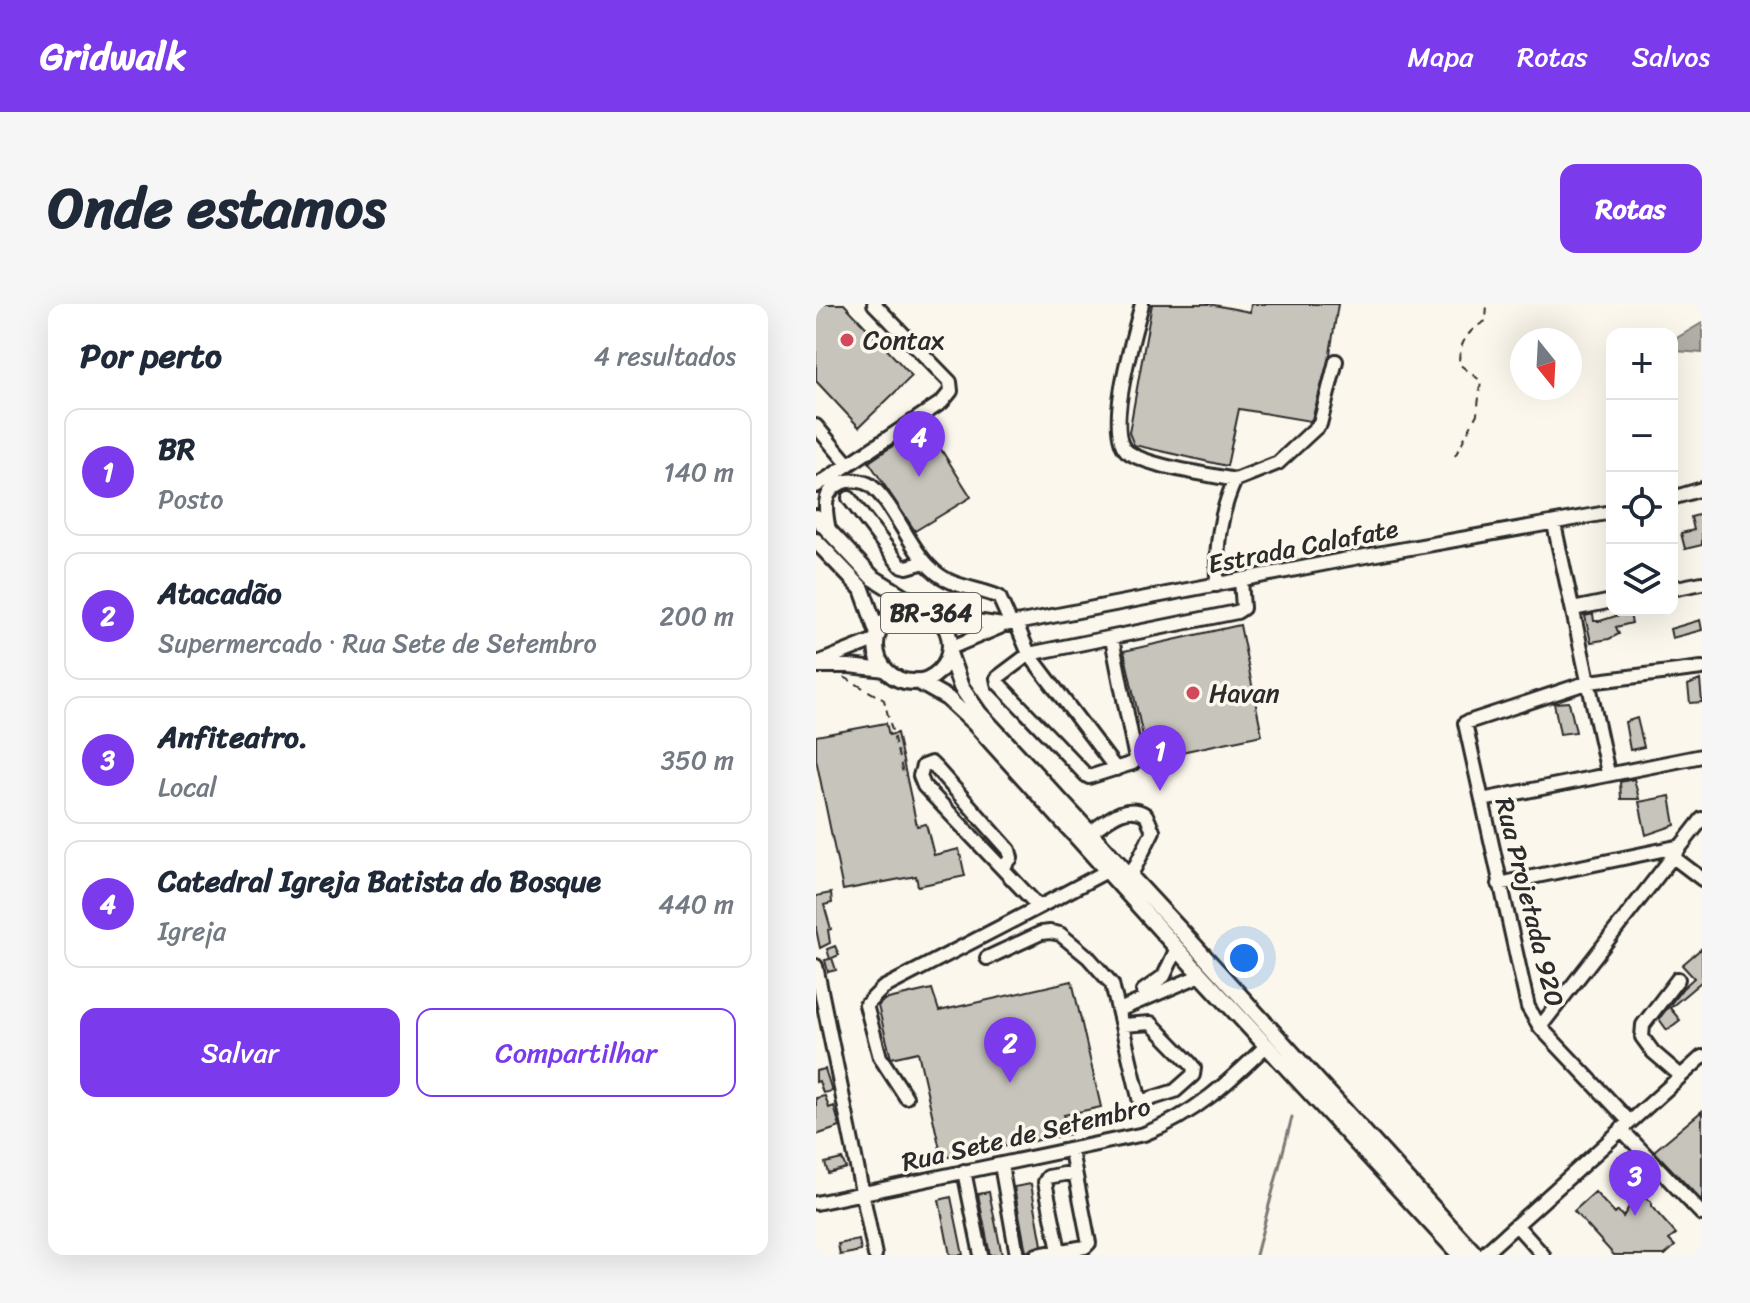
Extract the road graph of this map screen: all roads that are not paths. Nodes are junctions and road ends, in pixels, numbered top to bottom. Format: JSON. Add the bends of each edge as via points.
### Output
{"nodes":[{"id":1,"x":874,"y":304,"type":"edge"},
{"id":2,"x":1142,"y":304,"type":"edge"},
{"id":3,"x":1336,"y":361,"type":"dead end"},
{"id":4,"x":816,"y":426,"type":"edge"},
{"id":5,"x":848,"y":464,"type":"junction"},
{"id":6,"x":1235,"y":480,"type":"junction"},
{"id":7,"x":816,"y":486,"type":"edge"},
{"id":8,"x":1702,"y":489,"type":"edge"},
{"id":9,"x":1678,"y":496,"type":"edge"},
{"id":10,"x":849,"y":498,"type":"dead end"},
{"id":11,"x":1606,"y":513,"type":"edge"},
{"id":12,"x":816,"y":517,"type":"edge"},
{"id":13,"x":1554,"y":524,"type":"junction"},
{"id":14,"x":829,"y":531,"type":"junction"},
{"id":15,"x":816,"y":541,"type":"edge"},
{"id":16,"x":925,"y":562,"type":"junction"},
{"id":17,"x":1241,"y":580,"type":"junction"},
{"id":18,"x":1702,"y":583,"type":"edge"},
{"id":19,"x":1217,"y":585,"type":"junction"},
{"id":20,"x":1678,"y":588,"type":"edge"},
{"id":21,"x":1606,"y":602,"type":"edge"},
{"id":22,"x":1573,"y":609,"type":"junction"},
{"id":23,"x":931,"y":613,"type":"junction"},
{"id":24,"x":1010,"y":624,"type":"junction"},
{"id":25,"x":877,"y":636,"type":"junction"},
{"id":26,"x":1112,"y":639,"type":"junction"},
{"id":27,"x":949,"y":651,"type":"junction"},
{"id":28,"x":1029,"y":654,"type":"junction"},
{"id":29,"x":816,"y":665,"type":"edge"},
{"id":30,"x":1702,"y":668,"type":"edge"},
{"id":31,"x":886,"y":670,"type":"junction"},
{"id":32,"x":917,"y":681,"type":"junction"},
{"id":33,"x":1589,"y":682,"type":"junction"},
{"id":34,"x":976,"y":718,"type":"junction"},
{"id":35,"x":1702,"y":756,"type":"edge"},
{"id":36,"x":1116,"y":769,"type":"junction"},
{"id":37,"x":1608,"y":773,"type":"junction"},
{"id":38,"x":1482,"y":800,"type":"junction"},
{"id":39,"x":1702,"y":819,"type":"edge"},
{"id":40,"x":1091,"y":832,"type":"junction"},
{"id":41,"x":1681,"y":846,"type":"junction"},
{"id":42,"x":1673,"y":857,"type":"junction"},
{"id":43,"x":1003,"y":868,"type":"junction"},
{"id":44,"x":1107,"y":871,"type":"junction"},
{"id":45,"x":1130,"y":877,"type":"junction"},
{"id":46,"x":1702,"y":879,"type":"edge"},
{"id":47,"x":1499,"y":884,"type":"junction"},
{"id":48,"x":1039,"y":907,"type":"junction"},
{"id":49,"x":1177,"y":948,"type":"junction"},
{"id":50,"x":987,"y":958,"type":"dead end"},
{"id":51,"x":816,"y":967,"type":"edge"},
{"id":52,"x":1201,"y":975,"type":"junction"},
{"id":53,"x":1678,"y":979,"type":"dead end"},
{"id":54,"x":1118,"y":1007,"type":"junction"},
{"id":55,"x":1123,"y":1025,"type":"junction"},
{"id":56,"x":1540,"y":1027,"type":"junction"},
{"id":57,"x":1267,"y":1045,"type":"junction"},
{"id":58,"x":1702,"y":1057,"type":"edge"},
{"id":59,"x":1681,"y":1076,"type":"junction"},
{"id":60,"x":906,"y":1097,"type":"dead end"},
{"id":61,"x":1625,"y":1125,"type":"junction"},
{"id":62,"x":1071,"y":1151,"type":"junction"},
{"id":63,"x":1001,"y":1165,"type":"junction"},
{"id":64,"x":964,"y":1171,"type":"junction"},
{"id":65,"x":1075,"y":1172,"type":"junction"},
{"id":66,"x":862,"y":1194,"type":"junction"},
{"id":67,"x":816,"y":1203,"type":"edge"},
{"id":68,"x":1702,"y":1214,"type":"edge"},
{"id":69,"x":1517,"y":1226,"type":"junction"},
{"id":70,"x":1059,"y":1251,"type":"junction"},
{"id":71,"x":875,"y":1255,"type":"edge"},
{"id":72,"x":981,"y":1255,"type":"edge"},
{"id":73,"x":1017,"y":1255,"type":"edge"},
{"id":74,"x":1037,"y":1255,"type":"edge"},
{"id":75,"x":1460,"y":1255,"type":"edge"},
{"id":76,"x":1476,"y":1255,"type":"edge"},
{"id":77,"x":1483,"y":1255,"type":"edge"},
{"id":78,"x":1543,"y":1255,"type":"edge"}],
"edges":[{"from":1,"to":5,"type":"street","via":[[944,374],[951,391]]},
{"from":2,"to":6,"type":"street","via":[[1123,378],[1117,434],[1121,446],[1142,459]]},
{"from":3,"to":6,"type":"street","via":[[1320,424],[1278,463]]},
{"from":4,"to":5,"type":"street"},
{"from":5,"to":7,"type":"street"},
{"from":6,"to":19,"type":"street","via":[[1218,526]]},
{"from":8,"to":9,"type":"street"},
{"from":10,"to":16,"type":"street","via":[[900,565]]},
{"from":11,"to":13,"type":"street","name":"Estrada Calafate"},
{"from":12,"to":14,"type":"main road","number":"BR-364"},
{"from":13,"to":17,"type":"street","name":"Estrada Calafate"},
{"from":13,"to":22,"type":"street"},
{"from":14,"to":16,"type":"street","via":[[825,502],[831,489],[847,481],[869,484]]},
{"from":14,"to":23,"type":"main road","number":"BR-364","via":[[872,577]]},
{"from":15,"to":25,"type":"main road","number":"BR-364","via":[[857,582]]},
{"from":16,"to":24,"type":"street","via":[[943,578],[999,597]]},
{"from":17,"to":19,"type":"street","name":"Estrada Calafate"},
{"from":17,"to":26,"type":"street","via":[[1244,602],[1237,612]]},
{"from":18,"to":20,"type":"street"},
{"from":19,"to":24,"type":"street","name":"Estrada Calafate"},
{"from":21,"to":22,"type":"street"},
{"from":22,"to":33,"type":"street"},
{"from":23,"to":24,"type":"street","name":"Estrada Calafate"},
{"from":23,"to":25,"type":"main road","number":"BR-364","via":[[914,608],[891,615]]},
{"from":23,"to":27,"type":"main road","number":"BR-364","via":[[947,630]]},
{"from":24,"to":27,"type":"street","name":"Estrada Calafate"},
{"from":24,"to":28,"type":"street"},
{"from":25,"to":29,"type":"street"},
{"from":25,"to":31,"type":"main road","number":"BR-364"},
{"from":26,"to":28,"type":"street"},
{"from":26,"to":36,"type":"street","via":[[1136,761]]},
{"from":27,"to":32,"type":"main road","number":"BR-364","via":[[937,672]]},
{"from":27,"to":34,"type":"main road","number":"BR-364"},
{"from":28,"to":36,"type":"street"},
{"from":28,"to":36,"type":"street","via":[[997,676],[998,683],[1086,775]]},
{"from":29,"to":31,"type":"street"},
{"from":30,"to":33,"type":"street"},
{"from":31,"to":32,"type":"main road","number":"BR-364"},
{"from":32,"to":34,"type":"main road","number":"BR-364"},
{"from":33,"to":37,"type":"street"},
{"from":33,"to":38,"type":"street","name":"Rua Projetada 920","via":[[1465,723]]},
{"from":34,"to":40,"type":"main road","number":"BR-364"},
{"from":34,"to":44,"type":"main road","number":"BR-364"},
{"from":35,"to":37,"type":"street"},
{"from":37,"to":38,"type":"street"},
{"from":38,"to":47,"type":"street","name":"Rua Projetada 920"},
{"from":39,"to":41,"type":"street"},
{"from":40,"to":45,"type":"main road","number":"BR-364"},
{"from":40,"to":45,"type":"street","via":[[1116,814],[1130,810],[1146,815],[1153,831]]},
{"from":41,"to":42,"type":"street"},
{"from":41,"to":47,"type":"street"},
{"from":42,"to":46,"type":"street"},
{"from":42,"to":56,"type":"street"},
{"from":43,"to":43,"type":"street","via":[[924,786],[923,766],[931,763],[1009,850],[1011,858]]},
{"from":43,"to":48,"type":"street"},
{"from":44,"to":48,"type":"street"},
{"from":44,"to":49,"type":"main road","number":"BR-364"},
{"from":45,"to":76,"type":"main road","number":"BR-364"},
{"from":47,"to":56,"type":"street","name":"Rua Projetada 920","via":[[1528,1007]]},
{"from":48,"to":60,"type":"street","via":[[870,999],[866,1005],[880,1057]]},
{"from":49,"to":52,"type":"main road","number":"BR-364"},
{"from":49,"to":54,"type":"street","via":[[1164,976]]},
{"from":50,"to":54,"type":"street","via":[[1041,933],[1060,934],[1109,979]]},
{"from":51,"to":66,"type":"street"},
{"from":52,"to":54,"type":"street"},
{"from":52,"to":57,"type":"main road","number":"BR-364"},
{"from":53,"to":59,"type":"street","via":[[1643,1025],[1642,1037]]},
{"from":54,"to":55,"type":"street"},
{"from":55,"to":55,"type":"street","via":[[1140,1102],[1175,1091],[1193,1075],[1190,1063],[1151,1023]]},
{"from":56,"to":61,"type":"street","name":"Rua Projetada 920"},
{"from":57,"to":62,"type":"street","name":"Rua Sete de Setembro","via":[[1187,1115],[1144,1134]]},
{"from":57,"to":75,"type":"main road","number":"BR-364"},
{"from":58,"to":59,"type":"street"},
{"from":59,"to":61,"type":"street"},
{"from":61,"to":68,"type":"street","name":"Rua Projetada 920"},
{"from":61,"to":69,"type":"street"},
{"from":62,"to":63,"type":"street","name":"Rua Sete de Setembro"},
{"from":62,"to":65,"type":"street"},
{"from":63,"to":64,"type":"street","name":"Rua Sete de Setembro"},
{"from":63,"to":73,"type":"street"},
{"from":64,"to":66,"type":"street","name":"Rua Sete de Setembro"},
{"from":64,"to":72,"type":"street"},
{"from":65,"to":70,"type":"street","via":[[1045,1182]]},
{"from":65,"to":70,"type":"street","via":[[1089,1243]]},
{"from":66,"to":67,"type":"street","name":"Rua Sete de Setembro"},
{"from":66,"to":71,"type":"street"},
{"from":69,"to":77,"type":"street"},
{"from":69,"to":78,"type":"street"},
{"from":70,"to":74,"type":"street"}]}
